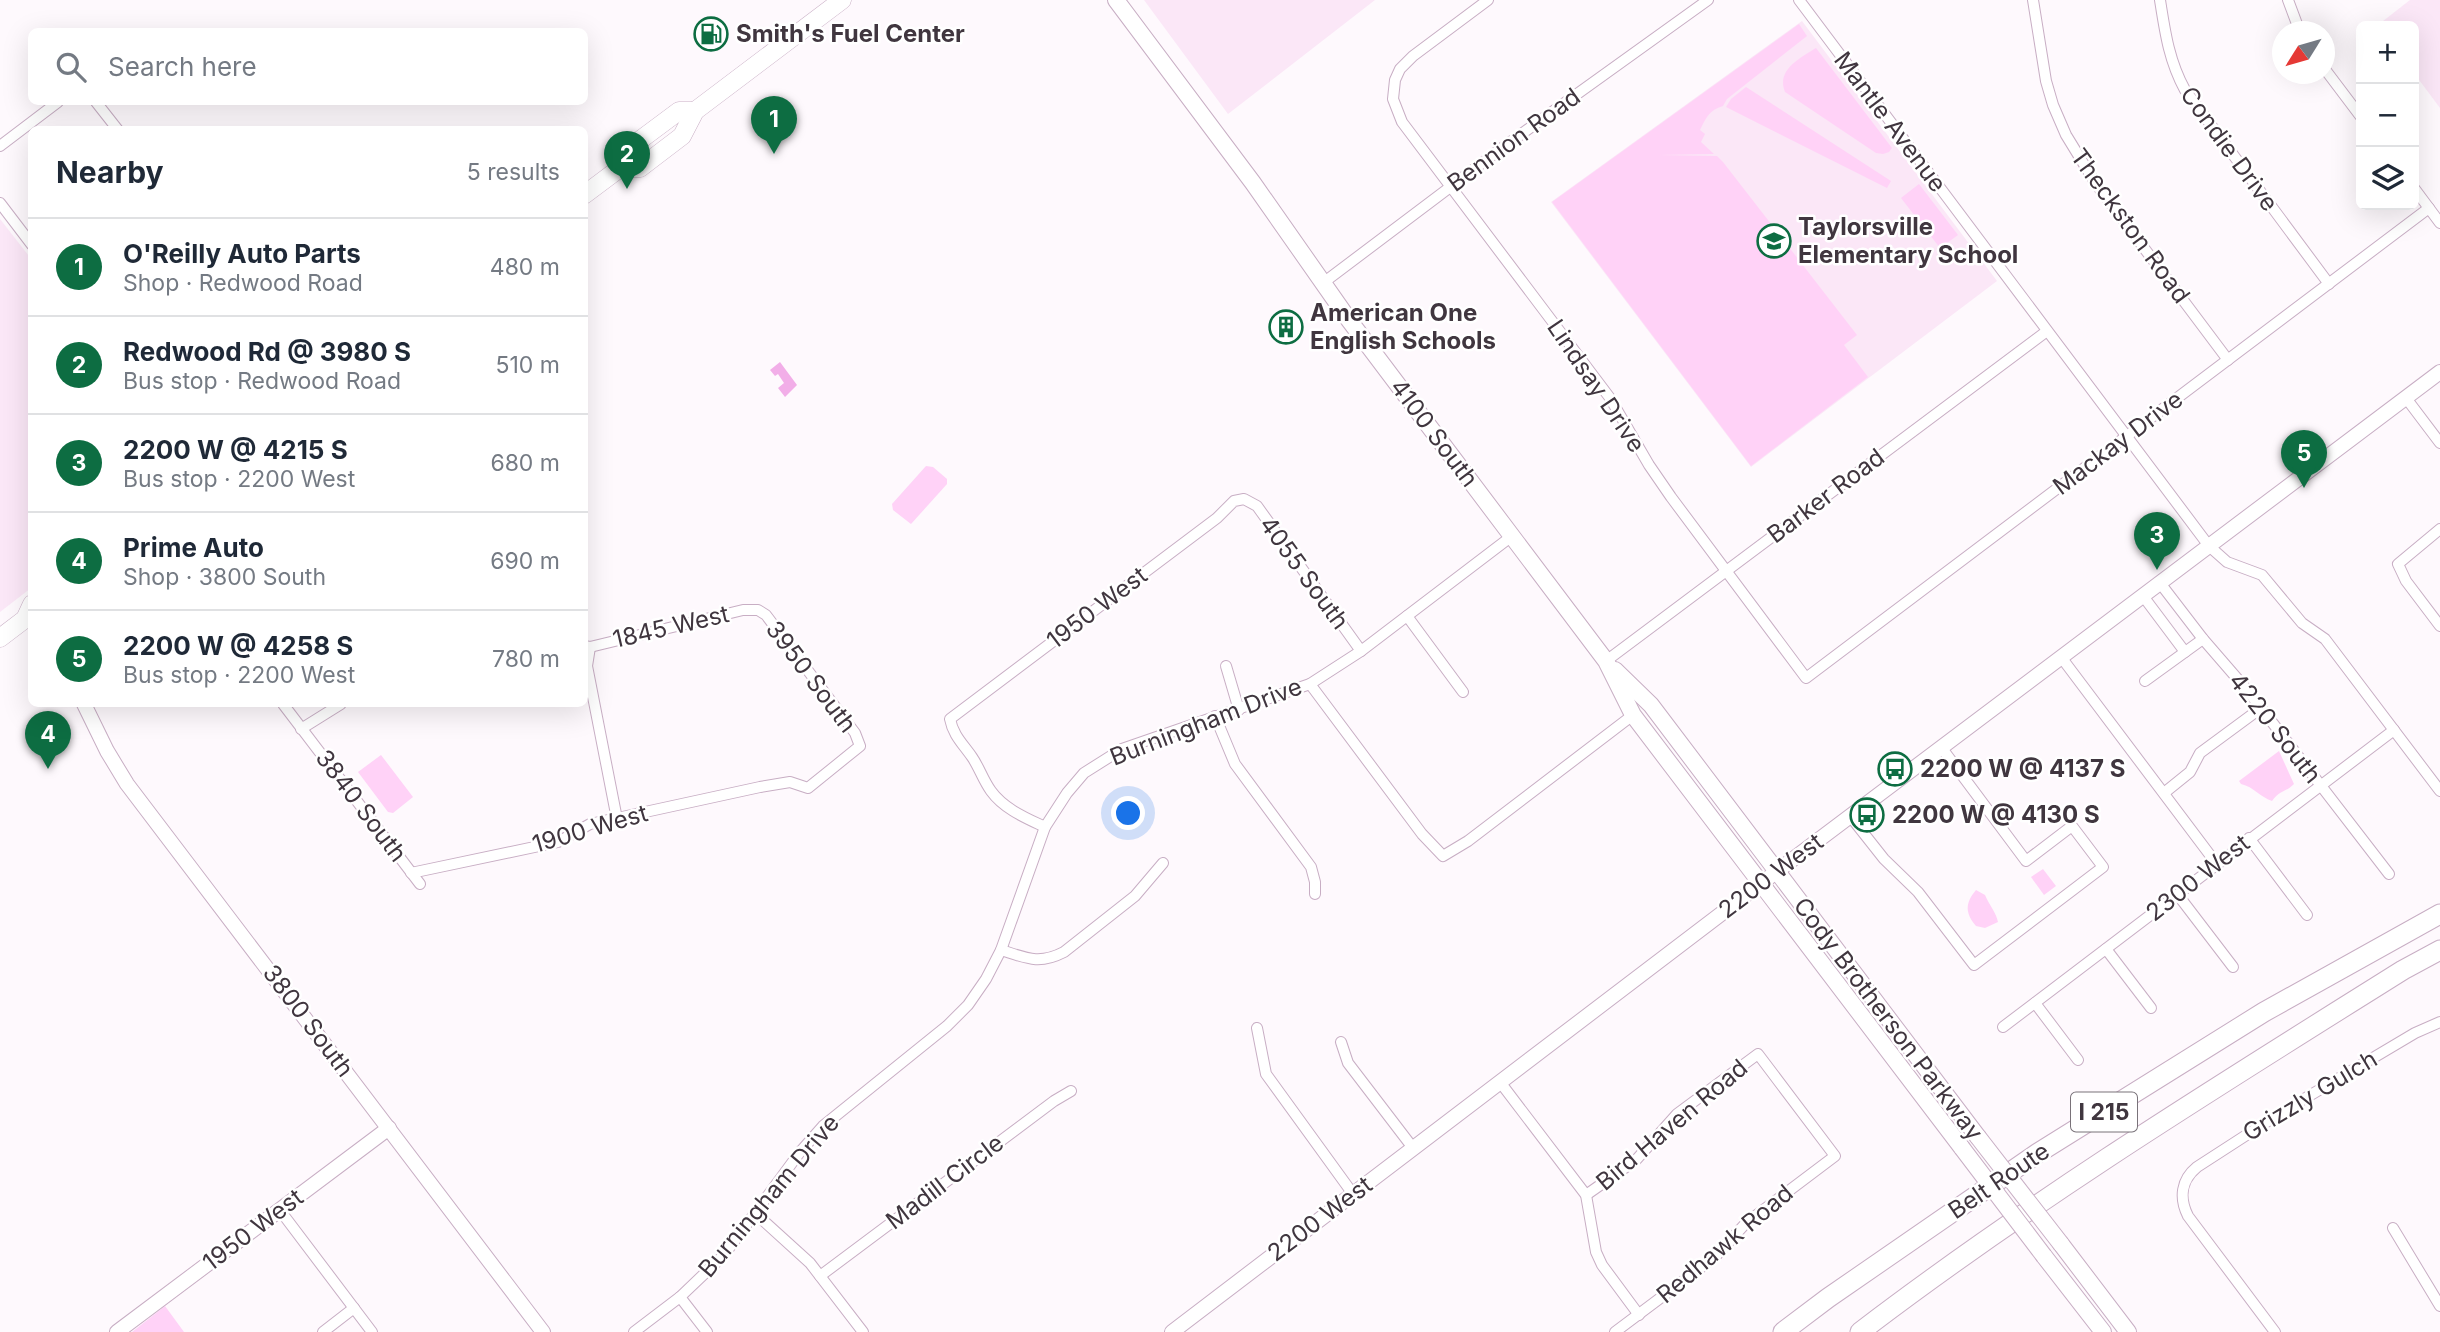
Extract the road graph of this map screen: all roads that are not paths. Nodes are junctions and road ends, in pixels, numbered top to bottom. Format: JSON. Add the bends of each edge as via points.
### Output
{"nodes":[{"id":1,"x":842,"y":0,"type":"edge"},
{"id":2,"x":1116,"y":0,"type":"edge"},
{"id":3,"x":1488,"y":0,"type":"edge"},
{"id":4,"x":1708,"y":0,"type":"edge"},
{"id":5,"x":1799,"y":0,"type":"edge"},
{"id":6,"x":2033,"y":0,"type":"edge"},
{"id":7,"x":2160,"y":0,"type":"edge"},
{"id":8,"x":2288,"y":0,"type":"edge"},
{"id":9,"x":2296,"y":21,"type":"edge"},
{"id":10,"x":2335,"y":82,"type":"edge"},
{"id":11,"x":54,"y":105,"type":"edge"},
{"id":12,"x":98,"y":105,"type":"edge"},
{"id":13,"x":2356,"y":110,"type":"edge"},
{"id":14,"x":115,"y":126,"type":"edge"},
{"id":15,"x":0,"y":146,"type":"edge"},
{"id":16,"x":1450,"y":186,"type":"junction"},
{"id":17,"x":588,"y":192,"type":"edge"},
{"id":18,"x":2419,"y":195,"type":"edge"},
{"id":19,"x":0,"y":204,"type":"edge"},
{"id":20,"x":2429,"y":208,"type":"junction"},
{"id":21,"x":2440,"y":223,"type":"edge"},
{"id":22,"x":28,"y":228,"type":"edge"},
{"id":23,"x":22,"y":232,"type":"junction"},
{"id":24,"x":28,"y":240,"type":"edge"},
{"id":25,"x":1323,"y":284,"type":"junction"},
{"id":26,"x":2329,"y":284,"type":"junction"},
{"id":27,"x":2047,"y":331,"type":"junction"},
{"id":28,"x":2228,"y":360,"type":"junction"},
{"id":29,"x":2440,"y":372,"type":"edge"},
{"id":30,"x":2406,"y":398,"type":"junction"},
{"id":31,"x":2126,"y":436,"type":"junction"},
{"id":32,"x":2440,"y":443,"type":"edge"},
{"id":33,"x":1244,"y":499,"type":"joint"},
{"id":34,"x":2440,"y":529,"type":"edge"},
{"id":35,"x":1513,"y":536,"type":"junction"},
{"id":36,"x":2209,"y":546,"type":"junction"},
{"id":37,"x":1727,"y":571,"type":"junction"},
{"id":38,"x":2160,"y":583,"type":"junction"},
{"id":39,"x":2143,"y":596,"type":"junction"},
{"id":40,"x":758,"y":610,"type":"joint"},
{"id":41,"x":1407,"y":616,"type":"junction"},
{"id":42,"x":28,"y":618,"type":"edge"},
{"id":43,"x":2440,"y":625,"type":"edge"},
{"id":44,"x":0,"y":638,"type":"edge"},
{"id":45,"x":2203,"y":639,"type":"junction"},
{"id":46,"x":588,"y":646,"type":"edge"},
{"id":47,"x":1361,"y":651,"type":"junction"},
{"id":48,"x":2185,"y":652,"type":"junction"},
{"id":49,"x":2061,"y":657,"type":"junction"},
{"id":50,"x":1606,"y":661,"type":"junction"},
{"id":51,"x":1226,"y":666,"type":"dead end"},
{"id":52,"x":588,"y":671,"type":"edge"},
{"id":53,"x":1806,"y":678,"type":"joint"},
{"id":54,"x":2145,"y":681,"type":"dead end"},
{"id":55,"x":1310,"y":684,"type":"junction"},
{"id":56,"x":1463,"y":692,"type":"dead end"},
{"id":57,"x":85,"y":707,"type":"edge"},
{"id":58,"x":285,"y":707,"type":"edge"},
{"id":59,"x":336,"y":707,"type":"edge"},
{"id":60,"x":2261,"y":708,"type":"junction"},
{"id":61,"x":1239,"y":710,"type":"junction"},
{"id":62,"x":1633,"y":715,"type":"junction"},
{"id":63,"x":1216,"y":716,"type":"junction"},
{"id":64,"x":301,"y":729,"type":"junction"},
{"id":65,"x":2394,"y":730,"type":"junction"},
{"id":66,"x":1941,"y":747,"type":"junction"},
{"id":67,"x":2320,"y":785,"type":"junction"},
{"id":68,"x":808,"y":788,"type":"joint"},
{"id":69,"x":2440,"y":791,"type":"edge"},
{"id":70,"x":2164,"y":793,"type":"junction"},
{"id":71,"x":1850,"y":816,"type":"junction"},
{"id":72,"x":617,"y":819,"type":"junction"},
{"id":73,"x":1045,"y":827,"type":"junction"},
{"id":74,"x":2249,"y":838,"type":"junction"},
{"id":75,"x":1163,"y":863,"type":"dead end"},
{"id":76,"x":2217,"y":863,"type":"junction"},
{"id":77,"x":1776,"y":872,"type":"junction"},
{"id":78,"x":411,"y":873,"type":"junction"},
{"id":79,"x":2389,"y":874,"type":"dead end"},
{"id":80,"x":420,"y":884,"type":"dead end"},
{"id":81,"x":1760,"y":884,"type":"junction"},
{"id":82,"x":1315,"y":894,"type":"dead end"},
{"id":83,"x":2178,"y":895,"type":"junction"},
{"id":84,"x":2440,"y":914,"type":"edge"},
{"id":85,"x":2307,"y":915,"type":"dead end"},
{"id":86,"x":2106,"y":949,"type":"junction"},
{"id":87,"x":1001,"y":950,"type":"junction"},
{"id":88,"x":2440,"y":953,"type":"edge"},
{"id":89,"x":2233,"y":967,"type":"dead end"},
{"id":90,"x":2035,"y":1003,"type":"junction"},
{"id":91,"x":2151,"y":1008,"type":"dead end"},
{"id":92,"x":2440,"y":1022,"type":"edge"},
{"id":93,"x":2003,"y":1027,"type":"dead end"},
{"id":94,"x":1256,"y":1028,"type":"dead end"},
{"id":95,"x":1341,"y":1042,"type":"dead end"},
{"id":96,"x":1758,"y":1054,"type":"joint"},
{"id":97,"x":2078,"y":1060,"type":"dead end"},
{"id":98,"x":1500,"y":1082,"type":"junction"},
{"id":99,"x":1071,"y":1091,"type":"dead end"},
{"id":100,"x":389,"y":1128,"type":"junction"},
{"id":101,"x":1413,"y":1148,"type":"junction"},
{"id":102,"x":1353,"y":1194,"type":"junction"},
{"id":103,"x":1586,"y":1195,"type":"junction"},
{"id":104,"x":279,"y":1209,"type":"junction"},
{"id":105,"x":756,"y":1214,"type":"junction"},
{"id":106,"x":2393,"y":1228,"type":"dead end"},
{"id":107,"x":820,"y":1276,"type":"junction"},
{"id":108,"x":680,"y":1297,"type":"junction"},
{"id":109,"x":2440,"y":1306,"type":"edge"},
{"id":110,"x":354,"y":1308,"type":"junction"},
{"id":111,"x":1639,"y":1315,"type":"junction"},
{"id":112,"x":117,"y":1332,"type":"edge"},
{"id":113,"x":323,"y":1332,"type":"edge"},
{"id":114,"x":372,"y":1332,"type":"edge"},
{"id":115,"x":543,"y":1332,"type":"edge"},
{"id":116,"x":634,"y":1332,"type":"edge"},
{"id":117,"x":707,"y":1332,"type":"edge"},
{"id":118,"x":863,"y":1332,"type":"edge"},
{"id":119,"x":1172,"y":1332,"type":"edge"},
{"id":120,"x":1615,"y":1332,"type":"edge"},
{"id":121,"x":1783,"y":1332,"type":"edge"},
{"id":122,"x":1860,"y":1332,"type":"edge"},
{"id":123,"x":2103,"y":1332,"type":"edge"},
{"id":124,"x":2128,"y":1332,"type":"edge"},
{"id":125,"x":2275,"y":1332,"type":"edge"}],
"edges":[{"from":1,"to":17,"type":"main road","via":[[695,111],[678,111],[632,146],[620,168]]},
{"from":2,"to":25,"type":"main road","name":"4100 South"},
{"from":3,"to":16,"type":"street","name":"Lindsay Drive","via":[[1413,56],[1400,69],[1393,92],[1402,122]]},
{"from":4,"to":16,"type":"street","name":"Bennion Road"},
{"from":5,"to":27,"type":"street","name":"Mantle Avenue"},
{"from":6,"to":28,"type":"street","name":"Theckston Road","via":[[2046,81],[2066,135],[2096,184]]},
{"from":7,"to":26,"type":"street","name":"Condie Drive","via":[[2166,45],[2176,75]]},
{"from":8,"to":9,"type":"street"},
{"from":10,"to":13,"type":"street"},
{"from":11,"to":15,"type":"street"},
{"from":12,"to":14,"type":"street"},
{"from":16,"to":25,"type":"street","name":"Bennion Road"},
{"from":16,"to":37,"type":"street","name":"Lindsay Drive","via":[[1603,389],[1649,465]]},
{"from":18,"to":20,"type":"street"},
{"from":19,"to":23,"type":"street"},
{"from":20,"to":21,"type":"street"},
{"from":20,"to":26,"type":"street","name":"Mackay Drive"},
{"from":22,"to":23,"type":"street"},
{"from":23,"to":24,"type":"street"},
{"from":25,"to":35,"type":"main road","name":"4100 South"},
{"from":26,"to":28,"type":"street","name":"Mackay Drive"},
{"from":27,"to":31,"type":"street","name":"Mantle Avenue"},
{"from":27,"to":37,"type":"street","name":"Barker Road"},
{"from":28,"to":31,"type":"street","name":"Mackay Drive"},
{"from":29,"to":30,"type":"street","name":"2200 West"},
{"from":30,"to":32,"type":"street"},
{"from":30,"to":36,"type":"street","name":"2200 West"},
{"from":31,"to":36,"type":"street","name":"Mantle Avenue"},
{"from":31,"to":53,"type":"street","name":"Mackay Drive"},
{"from":33,"to":47,"type":"street","name":"4055 South","via":[[1256,506]]},
{"from":33,"to":73,"type":"street","name":"1950 West","via":[[1234,501],[950,719],[990,790],[1002,803]]},
{"from":34,"to":43,"type":"street","via":[[2398,564]]},
{"from":35,"to":41,"type":"street","name":"Burningham Drive"},
{"from":35,"to":50,"type":"main road","name":"4100 South"},
{"from":36,"to":38,"type":"street","name":"2200 West"},
{"from":36,"to":65,"type":"street","name":"Mantle Avenue","via":[[2227,562],[2262,575],[2302,623],[2329,644]]},
{"from":37,"to":50,"type":"street","name":"Barker Road"},
{"from":37,"to":53,"type":"street","name":"Lindsay Drive"},
{"from":38,"to":39,"type":"street","name":"2200 West"},
{"from":38,"to":45,"type":"street","name":"4220 South"},
{"from":39,"to":48,"type":"street"},
{"from":39,"to":49,"type":"street","name":"2200 West"},
{"from":40,"to":46,"type":"street","name":"1845 West"},
{"from":40,"to":68,"type":"street","name":"3950 South","via":[[855,733],[860,746]]},
{"from":41,"to":47,"type":"street","name":"Burningham Drive"},
{"from":41,"to":56,"type":"street"},
{"from":42,"to":44,"type":"main road"},
{"from":45,"to":48,"type":"street"},
{"from":45,"to":60,"type":"street","name":"4220 South"},
{"from":47,"to":55,"type":"street","name":"Burningham Drive"},
{"from":48,"to":54,"type":"street"},
{"from":49,"to":66,"type":"street","name":"2200 West"},
{"from":49,"to":70,"type":"street"},
{"from":50,"to":62,"type":"main road","name":"4100 South"},
{"from":50,"to":77,"type":"main road","name":"4100 South","via":[[1651,705]]},
{"from":51,"to":61,"type":"street"},
{"from":52,"to":72,"type":"street"},
{"from":55,"to":61,"type":"street","name":"Burningham Drive"},
{"from":55,"to":62,"type":"street","via":[[1443,856]]},
{"from":57,"to":100,"type":"street","name":"3800 South","via":[[128,785]]},
{"from":58,"to":64,"type":"street","name":"3840 South"},
{"from":59,"to":64,"type":"street"},
{"from":60,"to":67,"type":"street","name":"4220 South"},
{"from":60,"to":70,"type":"street","via":[[2200,753],[2190,772]]},
{"from":61,"to":63,"type":"street","name":"Burningham Drive"},
{"from":62,"to":81,"type":"main road","name":"4100 South"},
{"from":63,"to":73,"type":"street","name":"Burningham Drive","via":[[1122,749],[1100,762],[1067,793]]},
{"from":63,"to":82,"type":"street","via":[[1235,764],[1311,867]]},
{"from":64,"to":78,"type":"street","name":"3840 South"},
{"from":65,"to":67,"type":"street","name":"2300 West"},
{"from":65,"to":69,"type":"street","name":"Mantle Avenue"},
{"from":66,"to":71,"type":"street","name":"2200 West"},
{"from":66,"to":71,"type":"street","via":[[2026,861],[2072,826],[2103,867],[1974,965],[1918,892]]},
{"from":67,"to":74,"type":"street","name":"2300 West"},
{"from":67,"to":79,"type":"street","name":"4220 South"},
{"from":68,"to":72,"type":"street","name":"1900 West","via":[[790,782]]},
{"from":70,"to":76,"type":"street"},
{"from":71,"to":77,"type":"street","name":"2200 West"},
{"from":72,"to":78,"type":"street","name":"1900 West","via":[[590,824],[558,842]]},
{"from":73,"to":87,"type":"street","name":"Burningham Drive"},
{"from":74,"to":76,"type":"street","name":"2300 West"},
{"from":74,"to":85,"type":"street"},
{"from":75,"to":87,"type":"street","via":[[1135,896],[1052,958],[1028,959]]},
{"from":76,"to":83,"type":"street","name":"2300 West"},
{"from":77,"to":81,"type":"street","name":"2200 West"},
{"from":77,"to":124,"type":"main road","name":"Cody Brotherson Parkway","bridge":true},
{"from":78,"to":80,"type":"street","name":"3840 South"},
{"from":81,"to":98,"type":"street","name":"2200 West"},
{"from":81,"to":123,"type":"main road","name":"Cody Brotherson Parkway","bridge":true},
{"from":83,"to":86,"type":"street","name":"2300 West"},
{"from":83,"to":89,"type":"street"},
{"from":84,"to":121,"type":"highway","name":"Belt Route","number":"I 215","via":[[2264,1012],[2038,1153]]},
{"from":86,"to":90,"type":"street","name":"2300 West"},
{"from":86,"to":91,"type":"street"},
{"from":87,"to":105,"type":"street","name":"Burningham Drive","via":[[968,1004],[823,1126]]},
{"from":88,"to":122,"type":"highway","name":"Belt Route","number":"I 215","via":[[2403,970],[2051,1194]]},
{"from":90,"to":93,"type":"street","name":"2300 West"},
{"from":90,"to":97,"type":"street"},
{"from":92,"to":125,"type":"street","name":"Grizzly Gulch","via":[[2282,1112],[2197,1167],[2186,1179],[2182,1200],[2188,1216]]},
{"from":94,"to":102,"type":"street","via":[[1266,1074]]},
{"from":95,"to":101,"type":"street","via":[[1349,1063]]},
{"from":96,"to":103,"type":"street","name":"Bird Haven Road","via":[[1677,1114],[1636,1160]]},
{"from":96,"to":111,"type":"street","name":"Redhawk Road","via":[[1835,1156],[1746,1223],[1715,1257]]},
{"from":98,"to":101,"type":"street","name":"2200 West"},
{"from":98,"to":103,"type":"street"},
{"from":99,"to":107,"type":"street","name":"Madill Circle"},
{"from":100,"to":104,"type":"street","name":"1950 West"},
{"from":100,"to":115,"type":"street","name":"3800 South"},
{"from":101,"to":102,"type":"street","name":"2200 West"},
{"from":102,"to":119,"type":"street","name":"2200 West"},
{"from":103,"to":111,"type":"street","via":[[1596,1252]]},
{"from":104,"to":110,"type":"street"},
{"from":104,"to":112,"type":"street","name":"1950 West"},
{"from":105,"to":107,"type":"street","via":[[792,1244]]},
{"from":105,"to":108,"type":"street","name":"Burningham Drive","via":[[724,1255]]},
{"from":106,"to":109,"type":"street"},
{"from":107,"to":118,"type":"street"},
{"from":108,"to":116,"type":"street","name":"Burningham Drive"},
{"from":108,"to":117,"type":"street"},
{"from":110,"to":113,"type":"street"},
{"from":110,"to":114,"type":"street"},
{"from":111,"to":120,"type":"street","name":"Redhawk Road"}]}
